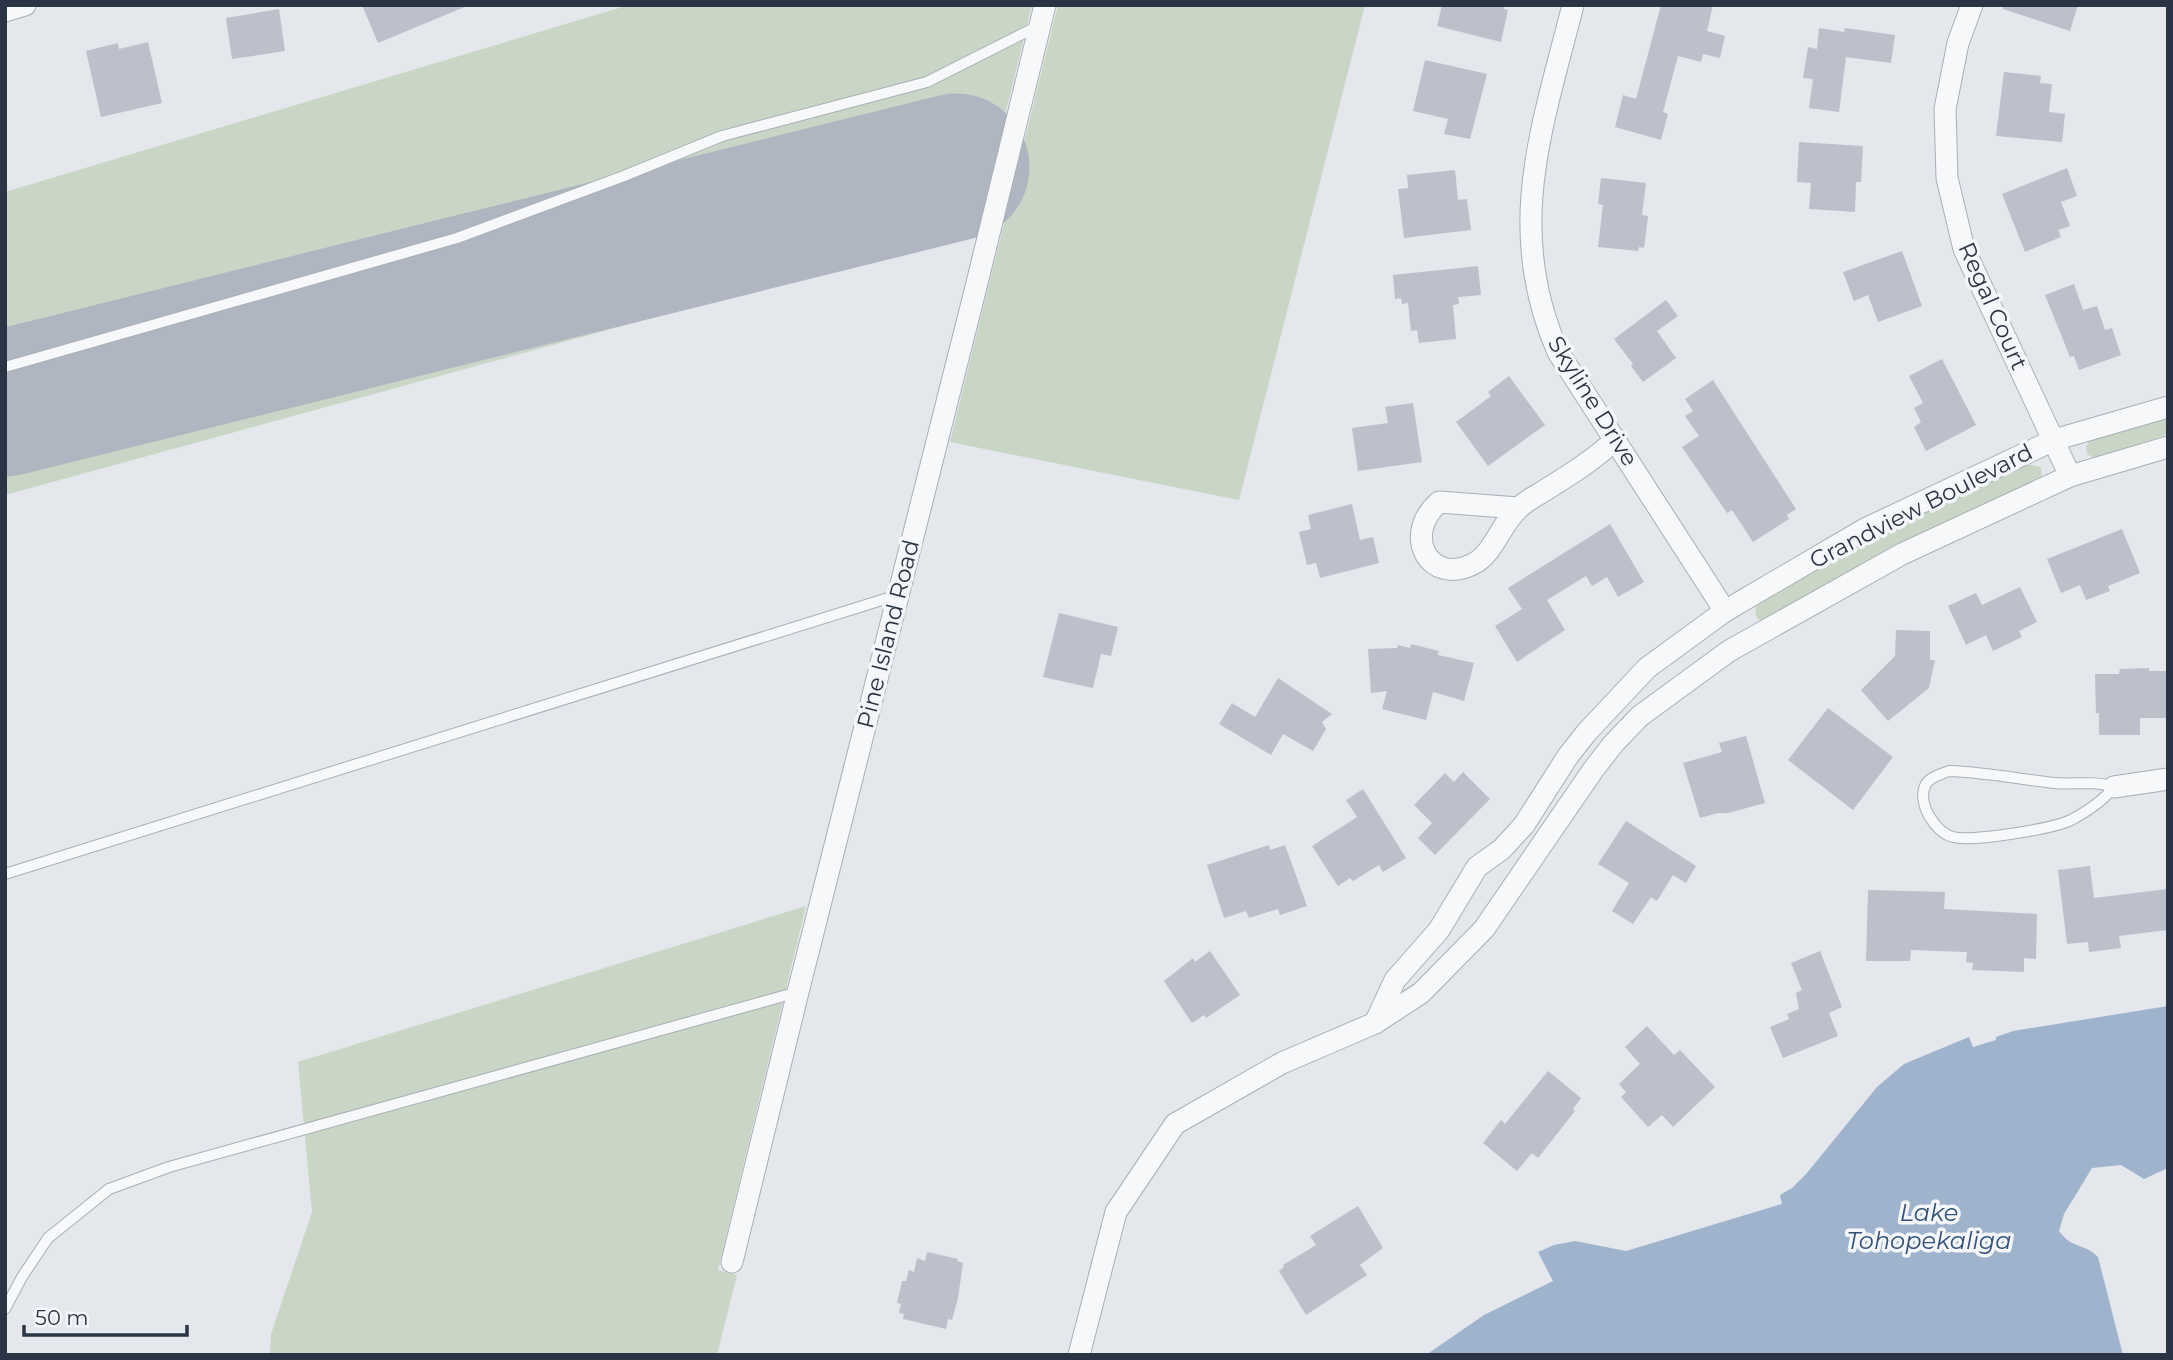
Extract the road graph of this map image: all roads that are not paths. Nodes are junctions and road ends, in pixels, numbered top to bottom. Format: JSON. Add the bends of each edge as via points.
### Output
{"nodes":[{"id":1,"x":25,"y":5,"type":"edge"},
{"id":2,"x":1573,"y":5,"type":"edge"},
{"id":3,"x":1972,"y":5,"type":"edge"},
{"id":4,"x":5,"y":11,"type":"edge"},
{"id":5,"x":1042,"y":15,"type":"edge"},
{"id":6,"x":5,"y":367,"type":"edge"},
{"id":7,"x":2168,"y":407,"type":"edge"},
{"id":8,"x":1616,"y":439,"type":"junction"},
{"id":9,"x":2054,"y":440,"type":"junction"},
{"id":10,"x":2168,"y":447,"type":"edge"},
{"id":11,"x":2070,"y":476,"type":"junction"},
{"id":12,"x":1518,"y":508,"type":"junction"},
{"id":13,"x":898,"y":595,"type":"junction"},
{"id":14,"x":1725,"y":611,"type":"junction"},
{"id":15,"x":2168,"y":779,"type":"edge"},
{"id":16,"x":2114,"y":787,"type":"junction"},
{"id":17,"x":5,"y":874,"type":"edge"},
{"id":18,"x":798,"y":992,"type":"junction"},
{"id":19,"x":1375,"y":1023,"type":"junction"},
{"id":20,"x":732,"y":1262,"type":"dead end"},
{"id":21,"x":5,"y":1309,"type":"edge"},
{"id":22,"x":1079,"y":1355,"type":"edge"}],
"edges":[{"from":1,"to":4,"type":"street"},
{"from":2,"to":8,"type":"street","name":"Skyline Drive","via":[[1536,151],[1530,231],[1535,282],[1558,352]]},
{"from":3,"to":9,"type":"street","name":"Regal Court","via":[[1958,43],[1945,109],[1947,178],[1964,249]]},
{"from":5,"to":6,"type":"lane","via":[[927,82],[722,136],[457,238]]},
{"from":5,"to":13,"type":"street","name":"Pine Island Road"},
{"from":7,"to":9,"type":"street","name":"Grandview Boulevard"},
{"from":8,"to":12,"type":"street","via":[[1597,457]]},
{"from":8,"to":14,"type":"street","name":"Skyline Drive"},
{"from":9,"to":11,"type":"street","name":"Regal Court"},
{"from":9,"to":14,"type":"street","name":"Grandview Boulevard","via":[[1865,529]]},
{"from":10,"to":11,"type":"street","name":"Grandview Boulevard"},
{"from":11,"to":19,"type":"street","name":"Grandview Boulevard","via":[[1902,554],[1740,644],[1640,716],[1593,770],[1484,929],[1421,993]]},
{"from":12,"to":12,"type":"street","via":[[1439,502],[1423,521],[1420,538],[1426,555],[1433,563],[1451,569],[1475,564]]},
{"from":13,"to":17,"type":"lane"},
{"from":13,"to":18,"type":"street","name":"Pine Island Road"},
{"from":14,"to":19,"type":"street","name":"Grandview Boulevard","via":[[1647,668],[1587,732],[1524,825],[1478,867],[1439,930],[1395,980]]},
{"from":15,"to":16,"type":"street"},
{"from":16,"to":16,"type":"lane","via":[[2099,782],[2057,783],[1949,771],[1925,785],[1923,799],[1938,830],[1966,839],[2070,820],[2106,798]]},
{"from":18,"to":20,"type":"street","name":"Pine Island Road"},
{"from":18,"to":21,"type":"lane","via":[[169,1167],[109,1189],[48,1238]]},
{"from":19,"to":22,"type":"street","name":"Grandview Boulevard","via":[[1282,1063],[1175,1124],[1116,1212]]}]}
